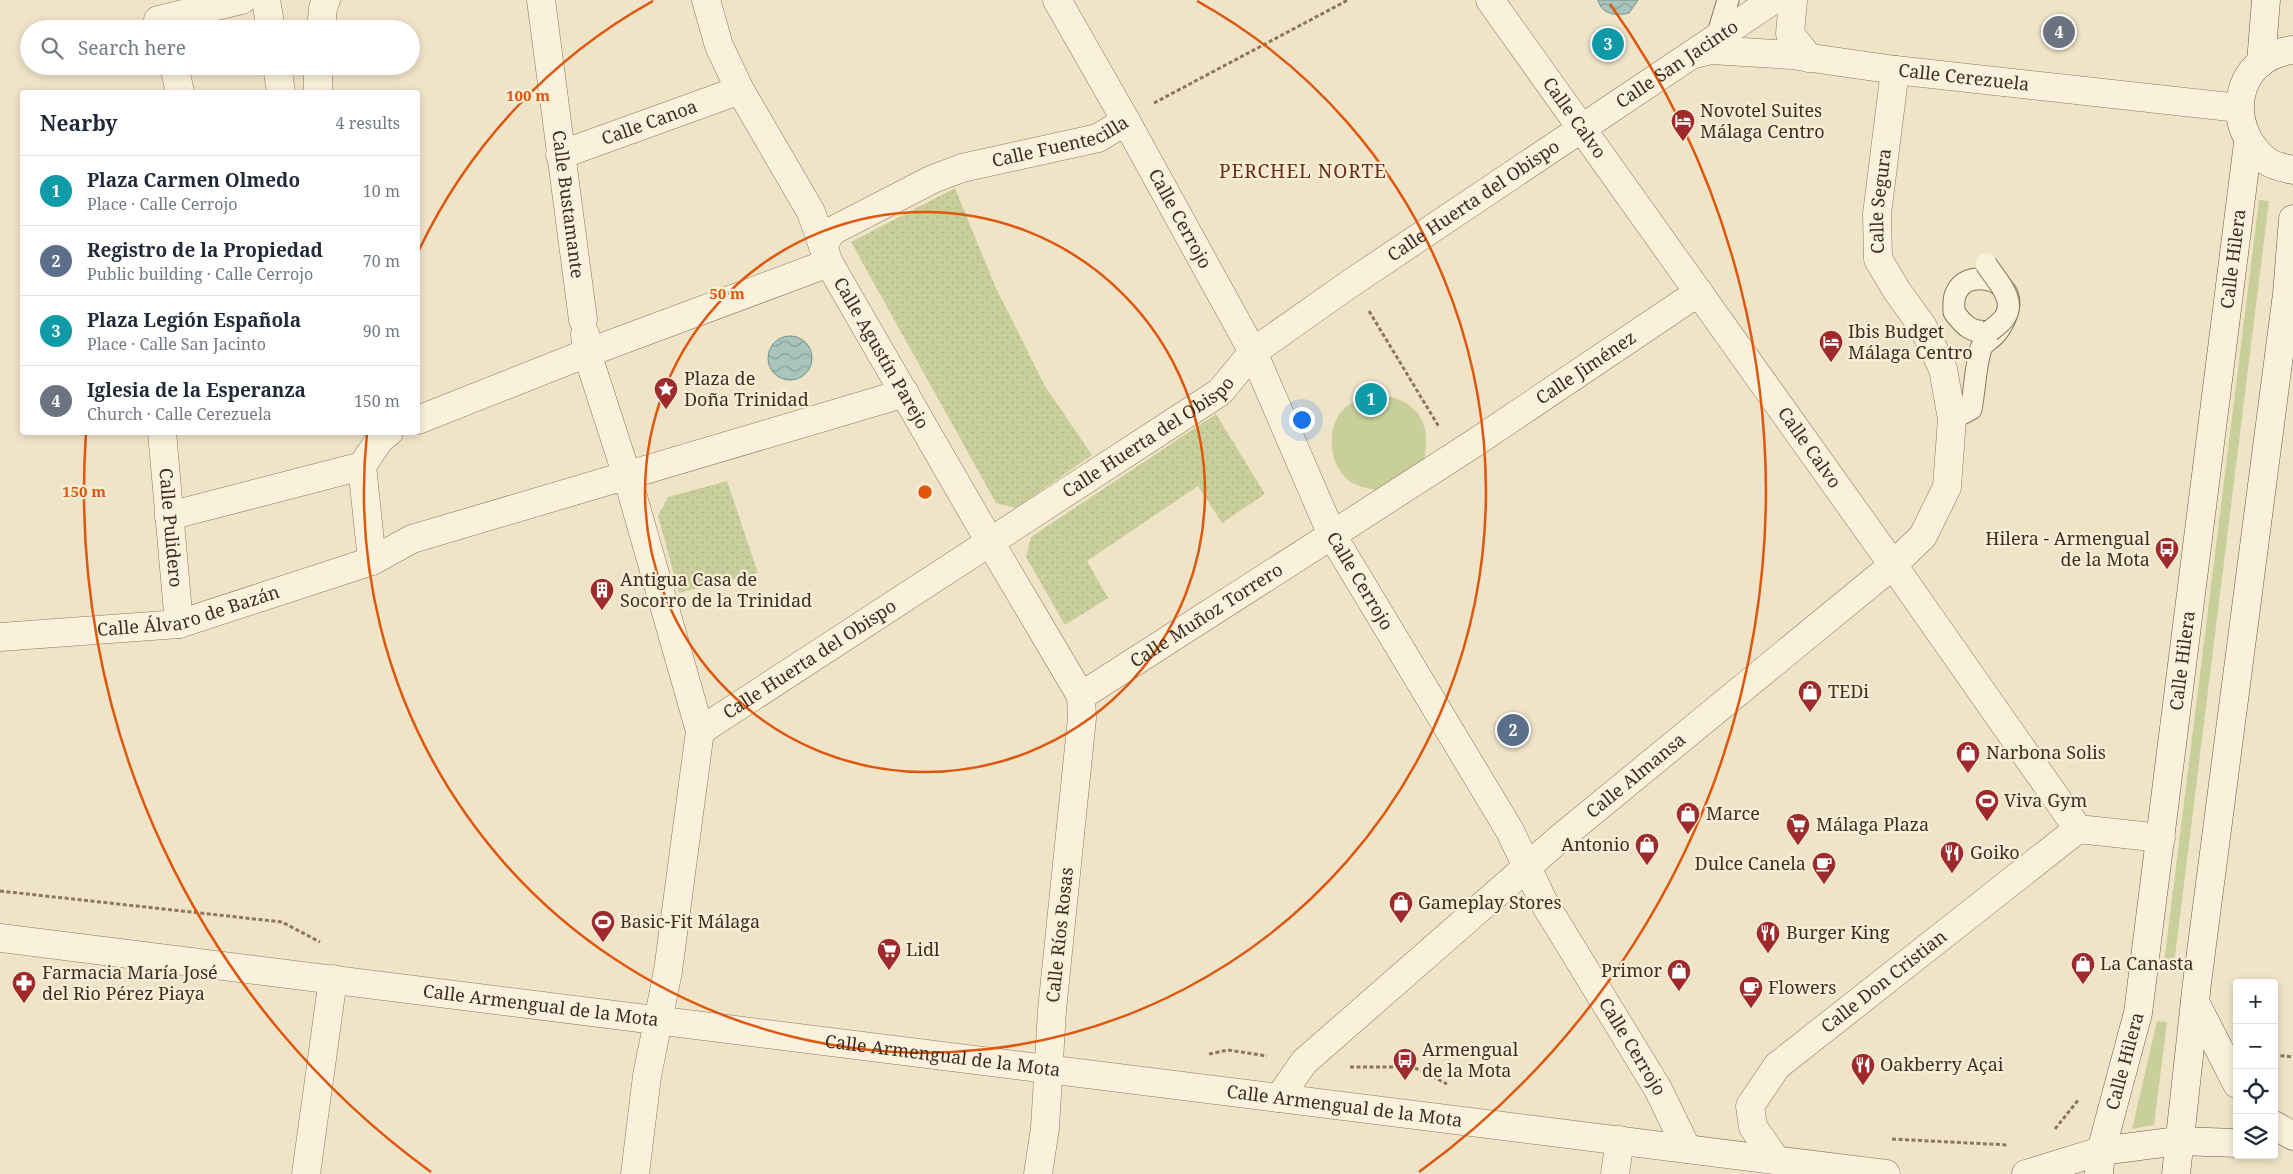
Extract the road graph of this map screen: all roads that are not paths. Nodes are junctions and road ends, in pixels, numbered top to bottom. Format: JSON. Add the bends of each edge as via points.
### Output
{"nodes":[{"id":1,"x":242,"y":0,"type":"edge"},
{"id":2,"x":266,"y":0,"type":"edge"},
{"id":3,"x":326,"y":0,"type":"edge"},
{"id":4,"x":541,"y":0,"type":"edge"},
{"id":5,"x":706,"y":0,"type":"edge"},
{"id":6,"x":1057,"y":0,"type":"edge"},
{"id":7,"x":1490,"y":0,"type":"edge"},
{"id":8,"x":1728,"y":0,"type":"edge"},
{"id":9,"x":1773,"y":0,"type":"edge"},
{"id":10,"x":1793,"y":0,"type":"edge"},
{"id":11,"x":2266,"y":0,"type":"edge"},
{"id":12,"x":162,"y":19,"type":"edge"},
{"id":13,"x":269,"y":20,"type":"edge"},
{"id":14,"x":322,"y":20,"type":"edge"},
{"id":15,"x":1717,"y":37,"type":"junction"},
{"id":16,"x":2293,"y":50,"type":"edge"},
{"id":17,"x":1691,"y":55,"type":"junction"},
{"id":18,"x":1810,"y":58,"type":"junction"},
{"id":19,"x":2261,"y":63,"type":"junction"},
{"id":20,"x":1895,"y":70,"type":"junction"},
{"id":21,"x":170,"y":75,"type":"edge"},
{"id":22,"x":176,"y":75,"type":"edge"},
{"id":23,"x":278,"y":75,"type":"edge"},
{"id":24,"x":318,"y":75,"type":"edge"},
{"id":25,"x":173,"y":90,"type":"edge"},
{"id":26,"x":180,"y":90,"type":"edge"},
{"id":27,"x":281,"y":90,"type":"edge"},
{"id":28,"x":318,"y":90,"type":"edge"},
{"id":29,"x":740,"y":90,"type":"junction"},
{"id":30,"x":2239,"y":108,"type":"junction"},
{"id":31,"x":1126,"y":121,"type":"junction"},
{"id":32,"x":1582,"y":128,"type":"junction"},
{"id":33,"x":2248,"y":143,"type":"junction"},
{"id":34,"x":560,"y":155,"type":"junction"},
{"id":35,"x":2293,"y":170,"type":"edge"},
{"id":36,"x":2293,"y":219,"type":"edge"},
{"id":37,"x":826,"y":255,"type":"junction"},
{"id":38,"x":1986,"y":264,"type":"dead end"},
{"id":39,"x":1699,"y":292,"type":"junction"},
{"id":40,"x":1253,"y":352,"type":"junction"},
{"id":41,"x":587,"y":353,"type":"junction"},
{"id":42,"x":905,"y":393,"type":"junction"},
{"id":43,"x":420,"y":419,"type":"edge"},
{"id":44,"x":1952,"y":419,"type":"junction"},
{"id":45,"x":162,"y":435,"type":"edge"},
{"id":46,"x":381,"y":435,"type":"edge"},
{"id":47,"x":350,"y":469,"type":"junction"},
{"id":48,"x":627,"y":476,"type":"junction"},
{"id":49,"x":169,"y":516,"type":"junction"},
{"id":50,"x":1332,"y":535,"type":"junction"},
{"id":51,"x":990,"y":542,"type":"junction"},
{"id":52,"x":372,"y":561,"type":"junction"},
{"id":53,"x":1893,"y":565,"type":"junction"},
{"id":54,"x":179,"y":624,"type":"junction"},
{"id":55,"x":0,"y":637,"type":"edge"},
{"id":56,"x":1081,"y":696,"type":"junction"},
{"id":57,"x":700,"y":731,"type":"junction"},
{"id":58,"x":2078,"y":829,"type":"junction"},
{"id":59,"x":2161,"y":838,"type":"junction"},
{"id":60,"x":1527,"y":866,"type":"junction"},
{"id":61,"x":0,"y":938,"type":"edge"},
{"id":62,"x":333,"y":979,"type":"junction"},
{"id":63,"x":2195,"y":1002,"type":"junction"},
{"id":64,"x":660,"y":1020,"type":"junction"},
{"id":65,"x":1048,"y":1069,"type":"junction"},
{"id":66,"x":2233,"y":1076,"type":"edge"},
{"id":67,"x":1279,"y":1098,"type":"junction"},
{"id":68,"x":2278,"y":1127,"type":"edge"},
{"id":69,"x":2293,"y":1136,"type":"edge"},
{"id":70,"x":1620,"y":1140,"type":"junction"},
{"id":71,"x":2178,"y":1141,"type":"junction"},
{"id":72,"x":2233,"y":1143,"type":"edge"},
{"id":73,"x":2278,"y":1144,"type":"edge"},
{"id":74,"x":2293,"y":1145,"type":"edge"},
{"id":75,"x":1687,"y":1149,"type":"junction"},
{"id":76,"x":1776,"y":1160,"type":"junction"},
{"id":77,"x":2100,"y":1163,"type":"edge"},
{"id":78,"x":306,"y":1174,"type":"edge"},
{"id":79,"x":636,"y":1174,"type":"edge"},
{"id":80,"x":1038,"y":1174,"type":"edge"},
{"id":81,"x":1615,"y":1174,"type":"edge"},
{"id":82,"x":1886,"y":1174,"type":"edge"},
{"id":83,"x":2026,"y":1174,"type":"edge"},
{"id":84,"x":2176,"y":1174,"type":"edge"}],
"edges":[{"from":1,"to":12,"type":"street"},
{"from":2,"to":13,"type":"street"},
{"from":3,"to":14,"type":"street"},
{"from":4,"to":34,"type":"street","name":"Calle Bustamante"},
{"from":5,"to":29,"type":"street","name":"Calle Agustín Parejo","via":[[719,46]]},
{"from":6,"to":31,"type":"street","name":"Calle Cerrojo"},
{"from":7,"to":32,"type":"street","name":"Calle Calvo"},
{"from":8,"to":15,"type":"lane"},
{"from":9,"to":15,"type":"street","name":"Calle San Jacinto"},
{"from":10,"to":18,"type":"street","via":[[1790,34]]},
{"from":11,"to":19,"type":"street"},
{"from":15,"to":17,"type":"street","name":"Calle San Jacinto"},
{"from":16,"to":19,"type":"street","via":[[2282,51]]},
{"from":17,"to":18,"type":"street","name":"Calle Cerezuela","via":[[1711,50]]},
{"from":17,"to":32,"type":"street","name":"Calle San Jacinto"},
{"from":18,"to":20,"type":"street","name":"Calle Cerezuela"},
{"from":19,"to":30,"type":"street","via":[[2242,91]]},
{"from":20,"to":30,"type":"street","name":"Calle Cerezuela"},
{"from":20,"to":44,"type":"street","name":"Calle Segura","via":[[1878,214],[1878,259],[1923,327],[1943,369]]},
{"from":21,"to":25,"type":"street"},
{"from":22,"to":26,"type":"street"},
{"from":23,"to":27,"type":"street"},
{"from":24,"to":28,"type":"street"},
{"from":29,"to":34,"type":"street","name":"Calle Canoa"},
{"from":29,"to":37,"type":"street","name":"Calle Agustín Parejo","via":[[811,212]]},
{"from":30,"to":33,"type":"street","via":[[2241,126]]},
{"from":31,"to":37,"type":"street","name":"Calle Fuentecilla","via":[[1098,138],[962,168],[933,179],[832,231]]},
{"from":31,"to":40,"type":"street","name":"Calle Cerrojo"},
{"from":32,"to":39,"type":"street","name":"Calle Calvo"},
{"from":32,"to":40,"type":"street","name":"Calle Huerta del Obispo"},
{"from":33,"to":35,"type":"street","via":[[2269,163]]},
{"from":33,"to":59,"type":"street","name":"Calle Hilera"},
{"from":34,"to":41,"type":"street","name":"Calle Bustamante"},
{"from":36,"to":63,"type":"street","via":[[2286,304]]},
{"from":37,"to":41,"type":"street"},
{"from":37,"to":42,"type":"street","name":"Calle Agustín Parejo"},
{"from":38,"to":44,"type":"lane","bridge":true,"via":[[1996,281],[2001,286],[2006,292],[2006,316],[1990,331],[1980,333],[1964,326],[1954,312],[1956,293],[1968,280],[1983,278],[1991,281],[1998,283],[2007,292],[2009,304],[2006,317],[1998,332],[1982,347],[1972,410]]},
{"from":39,"to":50,"type":"street","name":"Calle Jiménez","via":[[1465,450]]},
{"from":39,"to":53,"type":"street","name":"Calle Calvo"},
{"from":40,"to":50,"type":"street","name":"Calle Cerrojo"},
{"from":40,"to":51,"type":"street","name":"Calle Huerta del Obispo","via":[[1220,392]]},
{"from":41,"to":43,"type":"street"},
{"from":41,"to":48,"type":"street","name":"Calle Bustamante"},
{"from":42,"to":48,"type":"street"},
{"from":42,"to":51,"type":"street","name":"Calle Agustín Parejo"},
{"from":44,"to":53,"type":"street","name":"Calle Segura","via":[[1947,487],[1924,536]]},
{"from":45,"to":49,"type":"street","name":"Calle Pulidero"},
{"from":46,"to":47,"type":"street"},
{"from":47,"to":49,"type":"street"},
{"from":47,"to":52,"type":"street"},
{"from":48,"to":52,"type":"street","via":[[412,539]]},
{"from":48,"to":57,"type":"street","name":"Calle Bustamante"},
{"from":49,"to":54,"type":"street","name":"Calle Pulidero"},
{"from":50,"to":56,"type":"street","name":"Calle Muñoz Torrero"},
{"from":50,"to":60,"type":"street","name":"Calle Cerrojo","via":[[1510,831]]},
{"from":51,"to":56,"type":"street","name":"Calle Agustín Parejo"},
{"from":51,"to":57,"type":"street","name":"Calle Huerta del Obispo"},
{"from":52,"to":54,"type":"street","name":"Calle Álvaro de Bazán"},
{"from":53,"to":58,"type":"street","name":"Calle Calvo"},
{"from":53,"to":60,"type":"street","name":"Calle Almansa"},
{"from":54,"to":55,"type":"street","name":"Calle Álvaro de Bazán"},
{"from":56,"to":65,"type":"street","name":"Calle Ríos Rosas","via":[[1082,718]]},
{"from":57,"to":64,"type":"street"},
{"from":58,"to":59,"type":"street"},
{"from":58,"to":76,"type":"street","name":"Calle Don Cristian","via":[[1777,1066],[1750,1106],[1754,1128]]},
{"from":59,"to":77,"type":"street","name":"Calle Hilera","via":[[2138,1013]]},
{"from":60,"to":67,"type":"street","name":"Calle Almansa","via":[[1304,1062]]},
{"from":60,"to":75,"type":"street","name":"Calle Cerrojo","via":[[1543,901],[1658,1089]]},
{"from":61,"to":62,"type":"street","name":"Calle Armengual de la Mota"},
{"from":62,"to":64,"type":"street","name":"Calle Armengual de la Mota"},
{"from":62,"to":78,"type":"street"},
{"from":63,"to":66,"type":"street"},
{"from":63,"to":71,"type":"street"},
{"from":64,"to":65,"type":"street","name":"Calle Armengual de la Mota"},
{"from":64,"to":79,"type":"street","via":[[647,1076]]},
{"from":65,"to":67,"type":"street","name":"Calle Armengual de la Mota"},
{"from":65,"to":80,"type":"street","name":"Calle Ríos Rosas"},
{"from":67,"to":70,"type":"street","name":"Calle Armengual de la Mota"},
{"from":68,"to":69,"type":"street"},
{"from":70,"to":75,"type":"street","name":"Calle Armengual de la Mota"},
{"from":70,"to":81,"type":"street"},
{"from":71,"to":72,"type":"street"},
{"from":71,"to":77,"type":"street"},
{"from":71,"to":84,"type":"street"},
{"from":73,"to":74,"type":"street"},
{"from":75,"to":76,"type":"street","name":"Calle Armengual de la Mota"},
{"from":76,"to":82,"type":"street","name":"Calle Armengual de la Mota"},
{"from":77,"to":83,"type":"street"}]}
